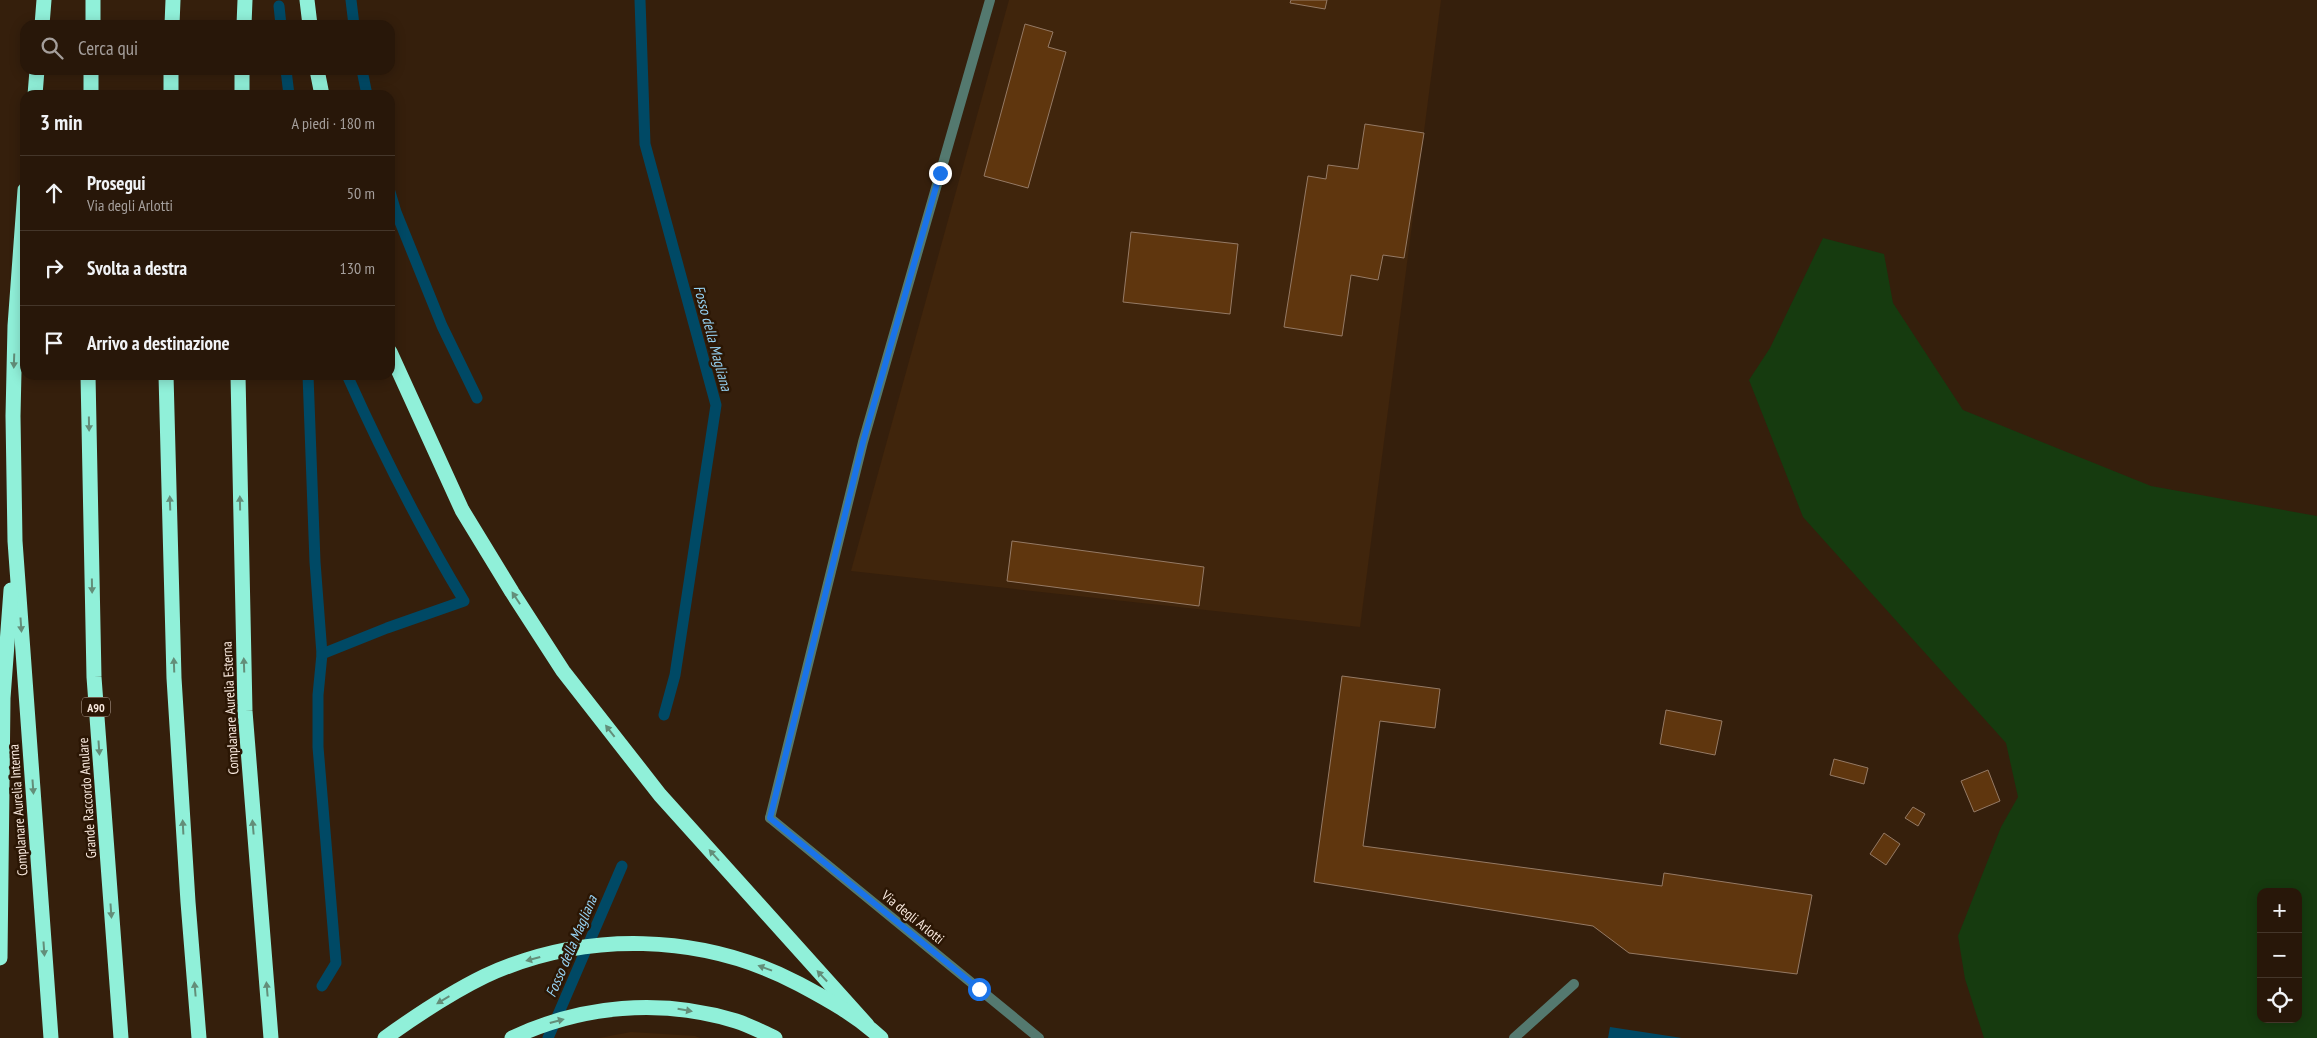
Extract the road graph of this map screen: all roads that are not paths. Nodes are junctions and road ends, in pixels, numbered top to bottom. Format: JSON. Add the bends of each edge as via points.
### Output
{"nodes":[{"id":1,"x":44,"y":0,"type":"edge"},
{"id":2,"x":93,"y":0,"type":"edge"},
{"id":3,"x":173,"y":0,"type":"edge"},
{"id":4,"x":245,"y":0,"type":"edge"},
{"id":5,"x":307,"y":0,"type":"edge"},
{"id":6,"x":990,"y":0,"type":"edge"},
{"id":7,"x":42,"y":20,"type":"edge"},
{"id":8,"x":92,"y":20,"type":"edge"},
{"id":9,"x":172,"y":20,"type":"edge"},
{"id":10,"x":244,"y":20,"type":"edge"},
{"id":11,"x":309,"y":20,"type":"edge"},
{"id":12,"x":37,"y":75,"type":"edge"},
{"id":13,"x":91,"y":75,"type":"edge"},
{"id":14,"x":171,"y":75,"type":"edge"},
{"id":15,"x":242,"y":75,"type":"edge"},
{"id":16,"x":318,"y":75,"type":"edge"},
{"id":17,"x":35,"y":90,"type":"edge"},
{"id":18,"x":91,"y":90,"type":"edge"},
{"id":19,"x":171,"y":90,"type":"edge"},
{"id":20,"x":242,"y":90,"type":"edge"},
{"id":21,"x":321,"y":90,"type":"edge"},
{"id":22,"x":20,"y":254,"type":"edge"},
{"id":23,"x":395,"y":363,"type":"edge"},
{"id":24,"x":88,"y":380,"type":"edge"},
{"id":25,"x":166,"y":380,"type":"edge"},
{"id":26,"x":238,"y":380,"type":"edge"},
{"id":27,"x":15,"y":541,"type":"junction"},
{"id":28,"x":0,"y":958,"type":"edge"},
{"id":29,"x":1574,"y":984,"type":"dead end"},
{"id":30,"x":867,"y":1025,"type":"junction"},
{"id":31,"x":50,"y":1038,"type":"edge"},
{"id":32,"x":121,"y":1038,"type":"edge"},
{"id":33,"x":200,"y":1038,"type":"edge"},
{"id":34,"x":271,"y":1038,"type":"edge"},
{"id":35,"x":385,"y":1038,"type":"edge"},
{"id":36,"x":512,"y":1038,"type":"edge"},
{"id":37,"x":775,"y":1038,"type":"edge"},
{"id":38,"x":881,"y":1038,"type":"edge"},
{"id":39,"x":1039,"y":1038,"type":"edge"},
{"id":40,"x":1514,"y":1038,"type":"edge"}],
"edges":[{"from":1,"to":7,"type":"highway"},
{"from":2,"to":8,"type":"highway"},
{"from":3,"to":9,"type":"highway"},
{"from":4,"to":10,"type":"highway"},
{"from":5,"to":11,"type":"highway"},
{"from":6,"to":39,"type":"street","name":"Via degli Arlotti","via":[[863,442],[770,818]]},
{"from":12,"to":17,"type":"highway"},
{"from":13,"to":18,"type":"highway"},
{"from":14,"to":19,"type":"highway"},
{"from":15,"to":20,"type":"highway"},
{"from":16,"to":21,"type":"highway"},
{"from":22,"to":27,"type":"highway","name":"Complanare Aurelia Interna","one_way":true,"via":[[14,386]]},
{"from":30,"to":23,"type":"highway","one_way":true,"via":[[660,796],[563,671],[462,510]]},
{"from":24,"to":32,"type":"highway","name":"Grande Raccordo Anulare","number":"A90","one_way":true,"via":[[94,677]]},
{"from":33,"to":25,"type":"highway","one_way":true,"via":[[174,678]]},
{"from":34,"to":26,"type":"highway","name":"Complanare Aurelia Esterna","one_way":true,"via":[[245,711]]},
{"from":27,"to":28,"type":"highway","via":[[3,698]]},
{"from":27,"to":31,"type":"highway","name":"Complanare Aurelia Interna","one_way":true},
{"from":29,"to":40,"type":"street"},
{"from":30,"to":35,"type":"highway","one_way":true,"via":[[844,1008],[772,970],[705,950],[632,942],[562,951],[485,976]]},
{"from":30,"to":38,"type":"highway"},
{"from":36,"to":37,"type":"highway","one_way":true,"via":[[533,1028],[597,1011],[636,1006],[681,1008],[737,1021]]}]}
